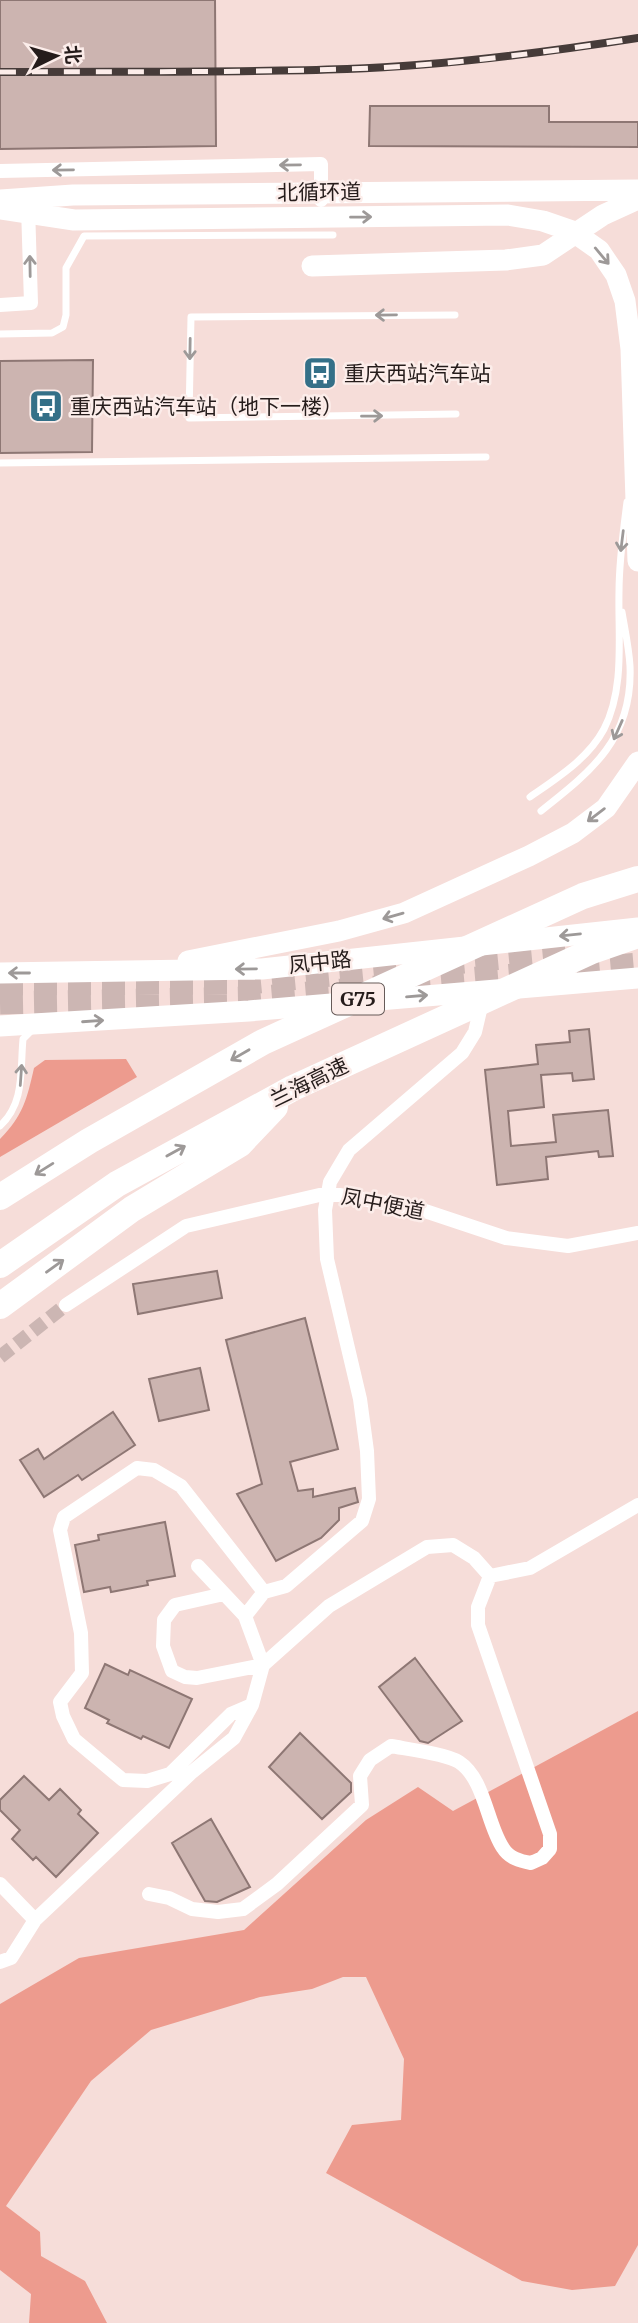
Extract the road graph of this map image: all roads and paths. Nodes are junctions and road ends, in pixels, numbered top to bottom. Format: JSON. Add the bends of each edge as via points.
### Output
{"nodes":[{"id":1,"x":0,"y":172,"type":"edge"},
{"id":2,"x":638,"y":197,"type":"edge"},
{"id":3,"x":0,"y":200,"type":"edge"},
{"id":4,"x":321,"y":202,"type":"junction"},
{"id":5,"x":0,"y":209,"type":"edge"},
{"id":6,"x":333,"y":235,"type":"dead end"},
{"id":7,"x":312,"y":266,"type":"dead end"},
{"id":8,"x":0,"y":305,"type":"edge"},
{"id":9,"x":455,"y":315,"type":"dead end"},
{"id":10,"x":0,"y":334,"type":"edge"},
{"id":11,"x":456,"y":414,"type":"dead end"},
{"id":12,"x":633,"y":449,"type":"junction"},
{"id":13,"x":486,"y":457,"type":"dead end"},
{"id":14,"x":0,"y":463,"type":"edge"},
{"id":15,"x":638,"y":561,"type":"edge"},
{"id":16,"x":619,"y":591,"type":"junction"},
{"id":17,"x":638,"y":762,"type":"edge"},
{"id":18,"x":530,"y":797,"type":"dead end"},
{"id":19,"x":541,"y":811,"type":"dead end"},
{"id":20,"x":638,"y":879,"type":"edge"},
{"id":21,"x":638,"y":928,"type":"edge"},
{"id":22,"x":638,"y":935,"type":"edge"},
{"id":23,"x":130,"y":972,"type":"junction"},
{"id":24,"x":0,"y":973,"type":"edge"},
{"id":25,"x":638,"y":978,"type":"edge"},
{"id":26,"x":484,"y":991,"type":"junction"},
{"id":27,"x":39,"y":1024,"type":"junction"},
{"id":28,"x":0,"y":1026,"type":"edge"},
{"id":29,"x":293,"y":1088,"type":"junction"},
{"id":30,"x":0,"y":1126,"type":"edge"},
{"id":31,"x":328,"y":1193,"type":"junction"},
{"id":32,"x":0,"y":1197,"type":"edge"},
{"id":33,"x":638,"y":1233,"type":"edge"},
{"id":34,"x":0,"y":1265,"type":"edge"},
{"id":35,"x":66,"y":1305,"type":"tunnel mouth"},
{"id":36,"x":0,"y":1306,"type":"edge"},
{"id":37,"x":638,"y":1505,"type":"edge"},
{"id":38,"x":198,"y":1566,"type":"dead end"},
{"id":39,"x":490,"y":1576,"type":"junction"},
{"id":40,"x":264,"y":1592,"type":"junction"},
{"id":41,"x":223,"y":1594,"type":"junction"},
{"id":42,"x":244,"y":1616,"type":"junction"},
{"id":43,"x":263,"y":1665,"type":"junction"},
{"id":44,"x":252,"y":1705,"type":"junction"},
{"id":45,"x":0,"y":1884,"type":"edge"},
{"id":46,"x":149,"y":1894,"type":"dead end"},
{"id":47,"x":35,"y":1920,"type":"junction"},
{"id":48,"x":0,"y":1962,"type":"edge"}],
"edges":[{"from":4,"to":1,"type":"street","one_way":true,"via":[[321,164]]},
{"from":2,"to":3,"type":"main road","name":"北循环道","via":[[73,195]]},
{"from":2,"to":4,"type":"street"},
{"from":2,"to":7,"type":"main road","via":[[543,255]]},
{"from":8,"to":4,"type":"street","one_way":true,"via":[[30,303],[28,206]]},
{"from":5,"to":12,"type":"main road","one_way":true,"via":[[74,220],[508,215],[572,231],[599,250],[616,275],[625,301]]},
{"from":6,"to":10,"type":"lane","via":[[84,236],[66,268],[63,327],[52,333]]},
{"from":9,"to":11,"type":"lane","one_way":true,"via":[[191,317],[189,418]]},
{"from":12,"to":15,"type":"main road"},
{"from":12,"to":16,"type":"lane","one_way":true},
{"from":13,"to":14,"type":"lane"},
{"from":16,"to":18,"type":"lane","via":[[615,700],[603,729],[586,753]]},
{"from":16,"to":19,"type":"lane","one_way":true,"via":[[630,666],[629,703],[618,734],[599,761]]},
{"from":17,"to":23,"type":"main road","one_way":true,"via":[[606,808],[573,833],[404,913],[339,931]]},
{"from":20,"to":32,"type":"highway","number":"G75","one_way":true,"via":[[583,896],[263,1042]]},
{"from":21,"to":23,"type":"main road","name":"凤中路","one_way":true,"via":[[262,969]]},
{"from":22,"to":29,"type":"highway","name":"兰海高速","number":"G75","via":[[592,951]]},
{"from":23,"to":24,"type":"main road","name":"凤中路","one_way":true},
{"from":25,"to":26,"type":"main road","name":"凤中路"},
{"from":27,"to":26,"type":"main road","name":"凤中路","one_way":true},
{"from":26,"to":31,"type":"street","via":[[475,1032],[462,1053],[349,1150]]},
{"from":27,"to":28,"type":"main road","name":"凤中路"},
{"from":30,"to":27,"type":"lane","one_way":true,"via":[[18,1101],[23,1039]]},
{"from":34,"to":29,"type":"highway","name":"兰海高速","number":"G75","one_way":true,"via":[[117,1184]]},
{"from":36,"to":29,"type":"highway","one_way":true,"via":[[132,1209],[240,1144]]},
{"from":31,"to":33,"type":"street","name":"凤中便道","via":[[419,1209],[506,1238],[568,1246]]},
{"from":31,"to":35,"type":"street","name":"凤中便道","via":[[186,1226]]},
{"from":31,"to":40,"type":"street","via":[[327,1259],[360,1399],[369,1499],[362,1521],[286,1586]]},
{"from":37,"to":39,"type":"street","via":[[530,1568]]},
{"from":38,"to":41,"type":"street"},
{"from":39,"to":43,"type":"street","via":[[474,1558],[453,1545],[427,1548],[329,1606]]},
{"from":39,"to":46,"type":"street","via":[[478,1607],[478,1625],[550,1834],[550,1849],[542,1857],[531,1863],[516,1860],[503,1849],[480,1792],[459,1762],[391,1746],[370,1760],[360,1776],[362,1805],[277,1884],[243,1909],[192,1909]]},
{"from":40,"to":42,"type":"street"},
{"from":40,"to":44,"type":"street","via":[[181,1486],[154,1471],[137,1468],[64,1517],[60,1530],[81,1633],[82,1673],[60,1702],[74,1739],[123,1780],[147,1781],[170,1773],[231,1714]]},
{"from":41,"to":42,"type":"street"},
{"from":41,"to":43,"type":"street","via":[[175,1605],[164,1620],[163,1646],[172,1671],[197,1678]]},
{"from":42,"to":43,"type":"street"},
{"from":43,"to":44,"type":"street"},
{"from":44,"to":47,"type":"street","via":[[233,1738]]},
{"from":45,"to":47,"type":"street"},
{"from":47,"to":48,"type":"street","via":[[10,1958]]}]}
